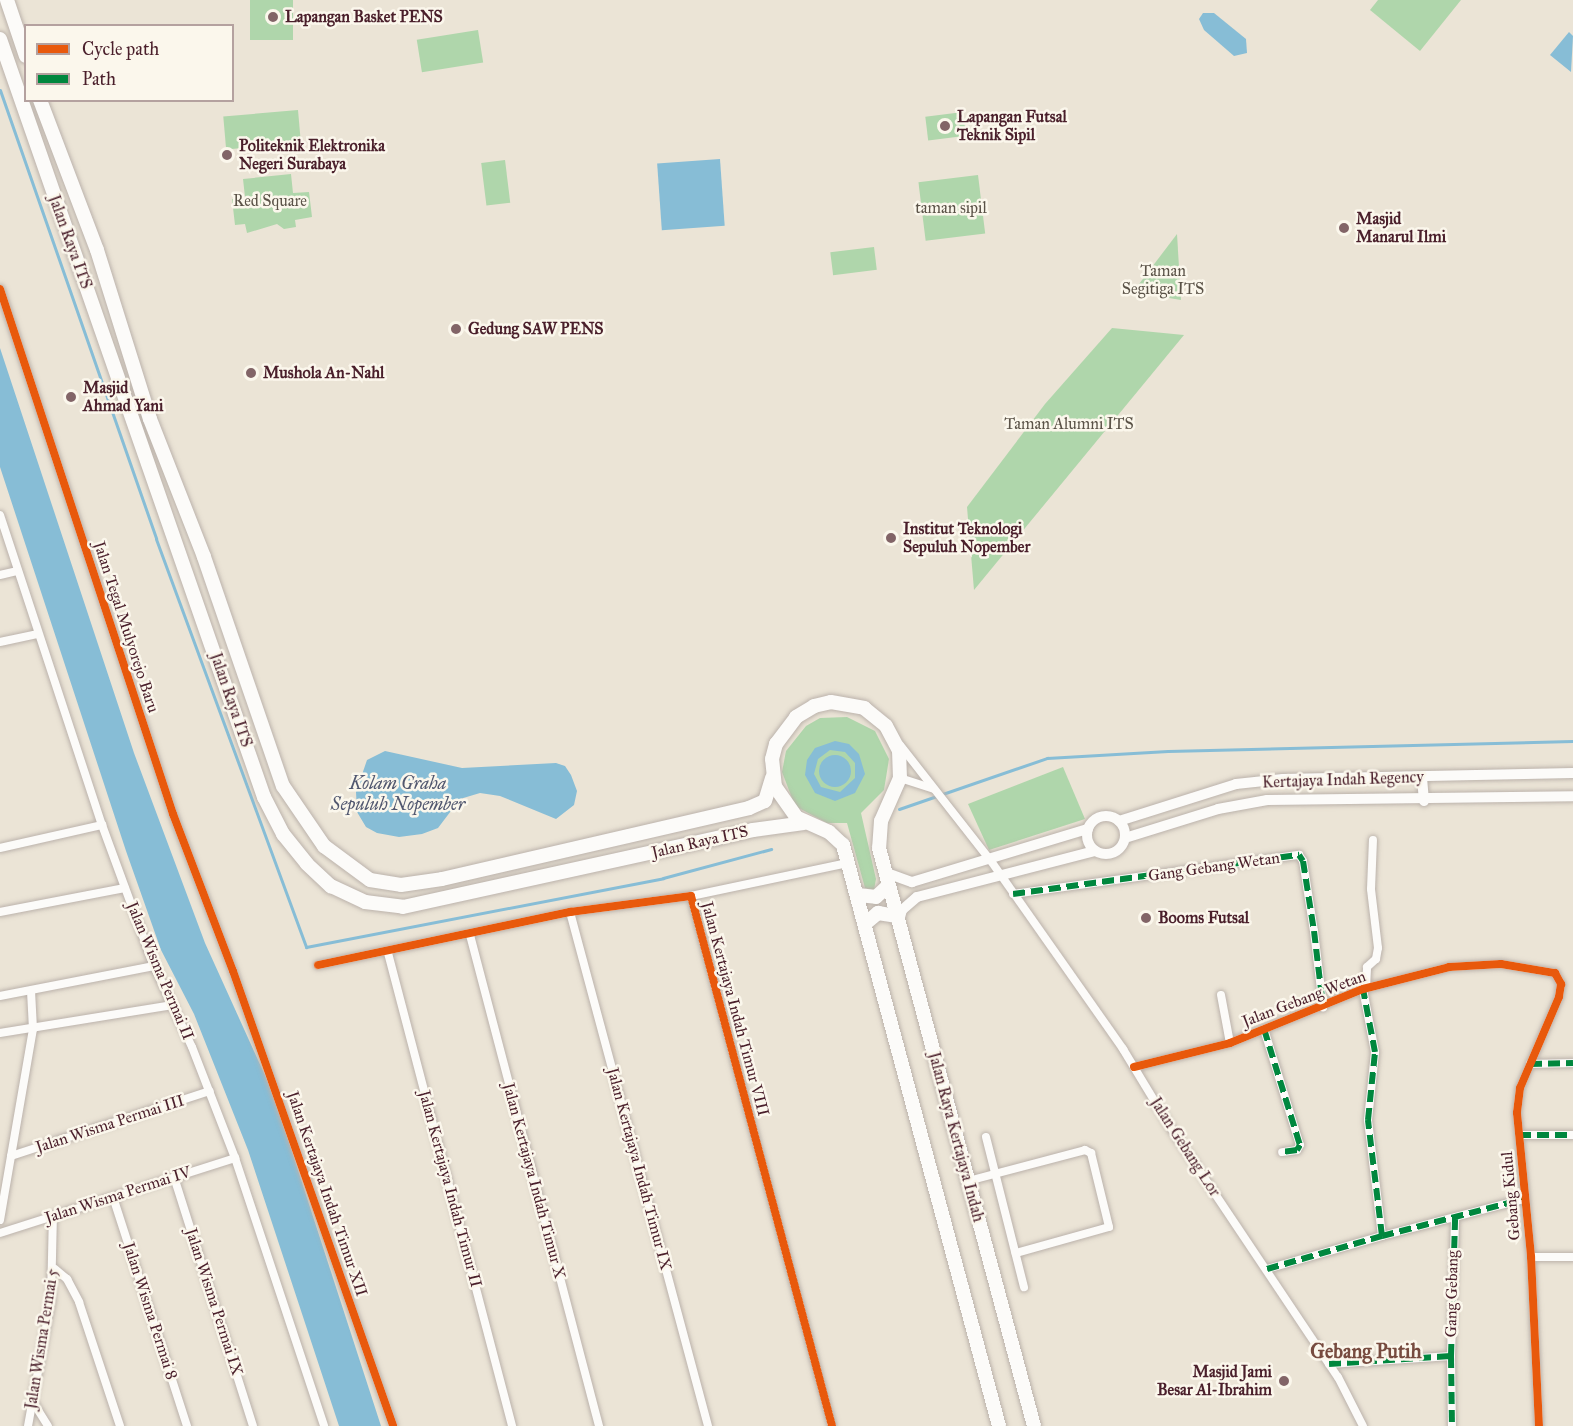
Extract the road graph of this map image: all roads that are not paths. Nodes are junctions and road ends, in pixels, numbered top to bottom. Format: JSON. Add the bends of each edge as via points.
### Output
{"nodes":[{"id":1,"x":7,"y":0,"type":"edge"},
{"id":2,"x":0,"y":39,"type":"edge"},
{"id":3,"x":24,"y":50,"type":"edge"},
{"id":4,"x":41,"y":102,"type":"edge"},
{"id":5,"x":90,"y":230,"type":"junction"},
{"id":6,"x":69,"y":238,"type":"junction"},
{"id":7,"x":97,"y":250,"type":"junction"},
{"id":8,"x":76,"y":256,"type":"junction"},
{"id":9,"x":0,"y":289,"type":"edge"},
{"id":10,"x":0,"y":515,"type":"edge"},
{"id":11,"x":200,"y":545,"type":"junction"},
{"id":12,"x":180,"y":554,"type":"junction"},
{"id":13,"x":207,"y":566,"type":"junction"},
{"id":14,"x":17,"y":571,"type":"junction"},
{"id":15,"x":188,"y":573,"type":"junction"},
{"id":16,"x":0,"y":575,"type":"edge"},
{"id":17,"x":38,"y":633,"type":"junction"},
{"id":18,"x":0,"y":642,"type":"edge"},
{"id":19,"x":894,"y":738,"type":"junction"},
{"id":20,"x":772,"y":773,"type":"junction"},
{"id":21,"x":1573,"y":773,"type":"edge"},
{"id":22,"x":900,"y":778,"type":"junction"},
{"id":23,"x":1422,"y":778,"type":"junction"},
{"id":24,"x":934,"y":791,"type":"junction"},
{"id":25,"x":1573,"y":796,"type":"edge"},
{"id":26,"x":1424,"y":801,"type":"junction"},
{"id":27,"x":1119,"y":821,"type":"junction"},
{"id":28,"x":804,"y":823,"type":"junction"},
{"id":29,"x":102,"y":825,"type":"junction"},
{"id":30,"x":1089,"y":829,"type":"junction"},
{"id":31,"x":1125,"y":838,"type":"junction"},
{"id":32,"x":1373,"y":840,"type":"dead end"},
{"id":33,"x":0,"y":845,"type":"edge"},
{"id":34,"x":1095,"y":851,"type":"junction"},
{"id":35,"x":545,"y":856,"type":"junction"},
{"id":36,"x":522,"y":861,"type":"junction"},
{"id":37,"x":991,"y":861,"type":"junction"},
{"id":38,"x":848,"y":863,"type":"junction"},
{"id":39,"x":884,"y":872,"type":"junction"},
{"id":40,"x":1000,"y":874,"type":"junction"},
{"id":41,"x":550,"y":877,"type":"junction"},
{"id":42,"x":526,"y":882,"type":"junction"},
{"id":43,"x":888,"y":886,"type":"junction"},
{"id":44,"x":125,"y":888,"type":"junction"},
{"id":45,"x":1013,"y":894,"type":"junction"},
{"id":46,"x":858,"y":895,"type":"junction"},
{"id":47,"x":691,"y":896,"type":"junction"},
{"id":48,"x":0,"y":912,"type":"edge"},
{"id":49,"x":570,"y":912,"type":"junction"},
{"id":50,"x":897,"y":919,"type":"junction"},
{"id":51,"x":866,"y":923,"type":"junction"},
{"id":52,"x":470,"y":935,"type":"junction"},
{"id":53,"x":388,"y":953,"type":"junction"},
{"id":54,"x":318,"y":965,"type":"dead end"},
{"id":55,"x":154,"y":966,"type":"junction"},
{"id":56,"x":233,"y":971,"type":"joint"},
{"id":57,"x":1556,"y":973,"type":"joint"},
{"id":58,"x":1365,"y":989,"type":"junction"},
{"id":59,"x":31,"y":991,"type":"junction"},
{"id":60,"x":1221,"y":995,"type":"dead end"},
{"id":61,"x":0,"y":996,"type":"edge"},
{"id":62,"x":173,"y":1005,"type":"junction"},
{"id":63,"x":1323,"y":1007,"type":"junction"},
{"id":64,"x":33,"y":1029,"type":"junction"},
{"id":65,"x":1264,"y":1029,"type":"junction"},
{"id":66,"x":0,"y":1033,"type":"edge"},
{"id":67,"x":1230,"y":1043,"type":"junction"},
{"id":68,"x":1573,"y":1063,"type":"edge"},
{"id":69,"x":1530,"y":1064,"type":"junction"},
{"id":70,"x":1134,"y":1066,"type":"junction"},
{"id":71,"x":210,"y":1091,"type":"junction"},
{"id":72,"x":1519,"y":1135,"type":"junction"},
{"id":73,"x":1573,"y":1135,"type":"edge"},
{"id":74,"x":986,"y":1137,"type":"dead end"},
{"id":75,"x":1282,"y":1152,"type":"dead end"},
{"id":76,"x":11,"y":1156,"type":"junction"},
{"id":77,"x":235,"y":1158,"type":"junction"},
{"id":78,"x":996,"y":1173,"type":"junction"},
{"id":79,"x":174,"y":1178,"type":"junction"},
{"id":80,"x":968,"y":1181,"type":"junction"},
{"id":81,"x":113,"y":1197,"type":"junction"},
{"id":82,"x":1524,"y":1199,"type":"junction"},
{"id":83,"x":53,"y":1216,"type":"junction"},
{"id":84,"x":1455,"y":1219,"type":"junction"},
{"id":85,"x":0,"y":1220,"type":"edge"},
{"id":86,"x":0,"y":1233,"type":"edge"},
{"id":87,"x":1382,"y":1236,"type":"junction"},
{"id":88,"x":1016,"y":1253,"type":"junction"},
{"id":89,"x":1531,"y":1257,"type":"junction"},
{"id":90,"x":1573,"y":1257,"type":"edge"},
{"id":91,"x":55,"y":1269,"type":"junction"},
{"id":92,"x":1267,"y":1269,"type":"junction"},
{"id":93,"x":1024,"y":1287,"type":"dead end"},
{"id":94,"x":1451,"y":1356,"type":"junction"},
{"id":95,"x":1329,"y":1364,"type":"junction"},
{"id":96,"x":33,"y":1402,"type":"junction"},
{"id":97,"x":28,"y":1426,"type":"edge"},
{"id":98,"x":48,"y":1426,"type":"edge"},
{"id":99,"x":120,"y":1426,"type":"edge"},
{"id":100,"x":187,"y":1426,"type":"edge"},
{"id":101,"x":253,"y":1426,"type":"edge"},
{"id":102,"x":324,"y":1426,"type":"edge"},
{"id":103,"x":393,"y":1426,"type":"edge"},
{"id":104,"x":512,"y":1426,"type":"edge"},
{"id":105,"x":598,"y":1426,"type":"edge"},
{"id":106,"x":708,"y":1426,"type":"edge"},
{"id":107,"x":832,"y":1426,"type":"edge"},
{"id":108,"x":999,"y":1426,"type":"edge"},
{"id":109,"x":1034,"y":1426,"type":"edge"},
{"id":110,"x":1363,"y":1426,"type":"edge"},
{"id":111,"x":1452,"y":1426,"type":"edge"},
{"id":112,"x":1539,"y":1426,"type":"edge"}],
"edges":[{"from":1,"to":3,"type":"main road"},
{"from":2,"to":6,"type":"main road","name":"Jalan Raya ITS"},
{"from":4,"to":5,"type":"main road","name":"Jalan Raya ITS"},
{"from":5,"to":6,"type":"main road"},
{"from":5,"to":7,"type":"main road","name":"Jalan Raya ITS"},
{"from":6,"to":8,"type":"main road","name":"Jalan Raya ITS"},
{"from":7,"to":8,"type":"main road"},
{"from":7,"to":11,"type":"main road","name":"Jalan Raya ITS","via":[[150,419]]},
{"from":8,"to":12,"type":"main road","name":"Jalan Raya ITS"},
{"from":9,"to":56,"type":"street","name":"Jalan Tegal Mulyorejo Baru","via":[[173,814]]},
{"from":10,"to":14,"type":"street","name":"Jalan Wisma Permai II"},
{"from":11,"to":12,"type":"main road"},
{"from":11,"to":13,"type":"main road","name":"Jalan Raya ITS"},
{"from":12,"to":15,"type":"main road","name":"Jalan Raya ITS"},
{"from":13,"to":15,"type":"main road"},
{"from":13,"to":36,"type":"main road","name":"Jalan Raya ITS","via":[[284,786],[324,846],[370,880],[400,885]]},
{"from":14,"to":16,"type":"street"},
{"from":14,"to":17,"type":"street","name":"Jalan Wisma Permai II"},
{"from":15,"to":42,"type":"main road","name":"Jalan Raya ITS","via":[[264,797],[283,834],[331,886],[365,902],[403,907]]},
{"from":17,"to":18,"type":"street"},
{"from":17,"to":29,"type":"street","name":"Jalan Wisma Permai II"},
{"from":19,"to":20,"type":"main road","name":"Jalan Raya ITS","via":[[864,708],[831,702],[814,706],[784,729],[776,744]]},
{"from":19,"to":22,"type":"main road","via":[[901,761]]},
{"from":19,"to":24,"type":"street"},
{"from":20,"to":28,"type":"main road","via":[[783,803]]},
{"from":20,"to":35,"type":"main road","name":"Jalan Raya ITS","via":[[769,795],[759,805]]},
{"from":21,"to":23,"type":"street","name":"Kertajaya Indah Regency"},
{"from":22,"to":24,"type":"street"},
{"from":22,"to":39,"type":"main road","name":"Jalan Raya Kertajaya Indah","via":[[881,821],[879,848]]},
{"from":23,"to":26,"type":"street"},
{"from":23,"to":27,"type":"street","name":"Kertajaya Indah Regency","via":[[1283,779],[1236,784]]},
{"from":24,"to":37,"type":"street"},
{"from":25,"to":26,"type":"street","name":"Kertajaya Indah Regency"},
{"from":26,"to":31,"type":"street","name":"Kertajaya Indah Regency","via":[[1266,800],[1218,809]]},
{"from":27,"to":30,"type":"street","via":[[1098,818]]},
{"from":27,"to":31,"type":"street"},
{"from":28,"to":38,"type":"main road","name":"Jalan Raya Kertajaya Indah","via":[[836,836]]},
{"from":28,"to":41,"type":"main road","name":"Jalan Raya ITS","via":[[753,830]]},
{"from":29,"to":33,"type":"street"},
{"from":29,"to":44,"type":"street","name":"Jalan Wisma Permai II"},
{"from":30,"to":34,"type":"street","via":[[1088,839]]},
{"from":30,"to":37,"type":"street"},
{"from":31,"to":34,"type":"street","via":[[1123,845],[1110,854]]},
{"from":32,"to":58,"type":"street","via":[[1371,889],[1378,948],[1376,959],[1367,967]]},
{"from":34,"to":40,"type":"street"},
{"from":35,"to":36,"type":"main road","name":"Jalan Raya ITS"},
{"from":35,"to":41,"type":"main road"},
{"from":36,"to":42,"type":"main road"},
{"from":37,"to":39,"type":"street","via":[[912,882]]},
{"from":37,"to":40,"type":"street"},
{"from":38,"to":46,"type":"main road","name":"Jalan Raya Kertajaya Indah"},
{"from":38,"to":47,"type":"street"},
{"from":39,"to":43,"type":"main road","name":"Jalan Raya Kertajaya Indah"},
{"from":40,"to":45,"type":"street","name":"Jalan Gebang Lor"},
{"from":40,"to":50,"type":"street","via":[[917,897]]},
{"from":41,"to":42,"type":"main road","name":"Jalan Raya ITS"},
{"from":43,"to":46,"type":"main road","via":[[876,897]]},
{"from":43,"to":50,"type":"main road","name":"Jalan Raya Kertajaya Indah"},
{"from":44,"to":48,"type":"street"},
{"from":44,"to":55,"type":"street","name":"Jalan Wisma Permai II"},
{"from":45,"to":63,"type":"street","name":"Gang Gebang Wetan","via":[[1299,855],[1311,908]]},
{"from":45,"to":70,"type":"street","name":"Jalan Gebang Lor"},
{"from":46,"to":51,"type":"main road","name":"Jalan Raya Kertajaya Indah"},
{"from":47,"to":49,"type":"street","name":"Jalan Kertajaya Indah Timur VIII"},
{"from":47,"to":107,"type":"street","name":"Jalan Kertajaya Indah Timur VIII"},
{"from":49,"to":52,"type":"street","name":"Jalan Kertajaya Indah Timur VIII"},
{"from":49,"to":106,"type":"street","name":"Jalan Kertajaya Indah Timur IX"},
{"from":50,"to":51,"type":"main road","via":[[878,913]]},
{"from":50,"to":80,"type":"main road","name":"Jalan Raya Kertajaya Indah"},
{"from":51,"to":108,"type":"main road","name":"Jalan Raya Kertajaya Indah"},
{"from":52,"to":53,"type":"street","name":"Jalan Kertajaya Indah Timur VIII"},
{"from":52,"to":105,"type":"street","name":"Jalan Kertajaya Indah Timur X"},
{"from":53,"to":54,"type":"street","name":"Jalan Kertajaya Indah Timur VIII"},
{"from":53,"to":104,"type":"street","name":"Jalan Kertajaya Indah Timur II"},
{"from":55,"to":59,"type":"street"},
{"from":55,"to":62,"type":"street","name":"Jalan Wisma Permai II"},
{"from":56,"to":103,"type":"street","name":"Jalan Kertajaya Indah Timur XII"},
{"from":57,"to":58,"type":"street","name":"Jalan Gebang Wetan","via":[[1501,964],[1449,968]]},
{"from":57,"to":69,"type":"street","name":"Gebang Kidul","via":[[1561,984],[1559,997]]},
{"from":58,"to":63,"type":"street","name":"Jalan Gebang Wetan"},
{"from":58,"to":87,"type":"street","via":[[1375,1052],[1368,1120]]},
{"from":59,"to":61,"type":"street"},
{"from":59,"to":64,"type":"street"},
{"from":60,"to":67,"type":"street"},
{"from":62,"to":64,"type":"street"},
{"from":62,"to":71,"type":"street","name":"Jalan Wisma Permai II"},
{"from":63,"to":65,"type":"street","name":"Jalan Gebang Wetan"},
{"from":64,"to":66,"type":"street"},
{"from":64,"to":76,"type":"street"},
{"from":65,"to":67,"type":"street","name":"Jalan Gebang Wetan"},
{"from":65,"to":75,"type":"street","via":[[1300,1145],[1297,1150]]},
{"from":67,"to":70,"type":"street","name":"Jalan Gebang Wetan"},
{"from":68,"to":69,"type":"street"},
{"from":69,"to":72,"type":"street","name":"Gebang Kidul","via":[[1520,1088]]},
{"from":70,"to":92,"type":"street","name":"Jalan Gebang Lor"},
{"from":71,"to":76,"type":"street","name":"Jalan Wisma Permai III"},
{"from":71,"to":77,"type":"street","name":"Jalan Wisma Permai II"},
{"from":72,"to":73,"type":"street"},
{"from":72,"to":82,"type":"street","name":"Gebang Kidul"},
{"from":74,"to":78,"type":"street"},
{"from":76,"to":85,"type":"street"},
{"from":77,"to":79,"type":"street","name":"Jalan Wisma Permai IV"},
{"from":77,"to":102,"type":"street","name":"Jalan Wisma Permai II"},
{"from":78,"to":80,"type":"street"},
{"from":78,"to":88,"type":"street"},
{"from":78,"to":88,"type":"street","via":[[1085,1150],[1090,1153],[1109,1221],[1106,1230]]},
{"from":79,"to":81,"type":"street","name":"Jalan Wisma Permai IV"},
{"from":79,"to":101,"type":"street","name":"Jalan Wisma Permai IX"},
{"from":80,"to":109,"type":"main road","name":"Jalan Raya Kertajaya Indah"},
{"from":81,"to":83,"type":"street","name":"Jalan Wisma Permai IV"},
{"from":81,"to":100,"type":"street","name":"Jalan Wisma Permai 8"},
{"from":82,"to":84,"type":"street"},
{"from":82,"to":89,"type":"street","name":"Gebang Kidul"},
{"from":83,"to":86,"type":"street","name":"Jalan Wisma Permai IV"},
{"from":83,"to":91,"type":"street","name":"Jalan Wisma Permai 5"},
{"from":84,"to":87,"type":"street"},
{"from":84,"to":94,"type":"street","name":"Gang Gebang"},
{"from":87,"to":92,"type":"street"},
{"from":88,"to":93,"type":"street"},
{"from":89,"to":90,"type":"street"},
{"from":89,"to":112,"type":"street","name":"Gebang Kidul"},
{"from":91,"to":96,"type":"street","name":"Jalan Wisma Permai 5"},
{"from":91,"to":99,"type":"street","via":[[67,1279],[79,1302]]},
{"from":92,"to":95,"type":"street","name":"Jalan Gebang Lor"},
{"from":94,"to":95,"type":"street","name":"Gang Gebang"},
{"from":94,"to":111,"type":"street"},
{"from":95,"to":110,"type":"street","name":"Jalan Gebang Lor"},
{"from":96,"to":97,"type":"street","name":"Jalan Wisma Permai 5"},
{"from":96,"to":98,"type":"street"}]}
